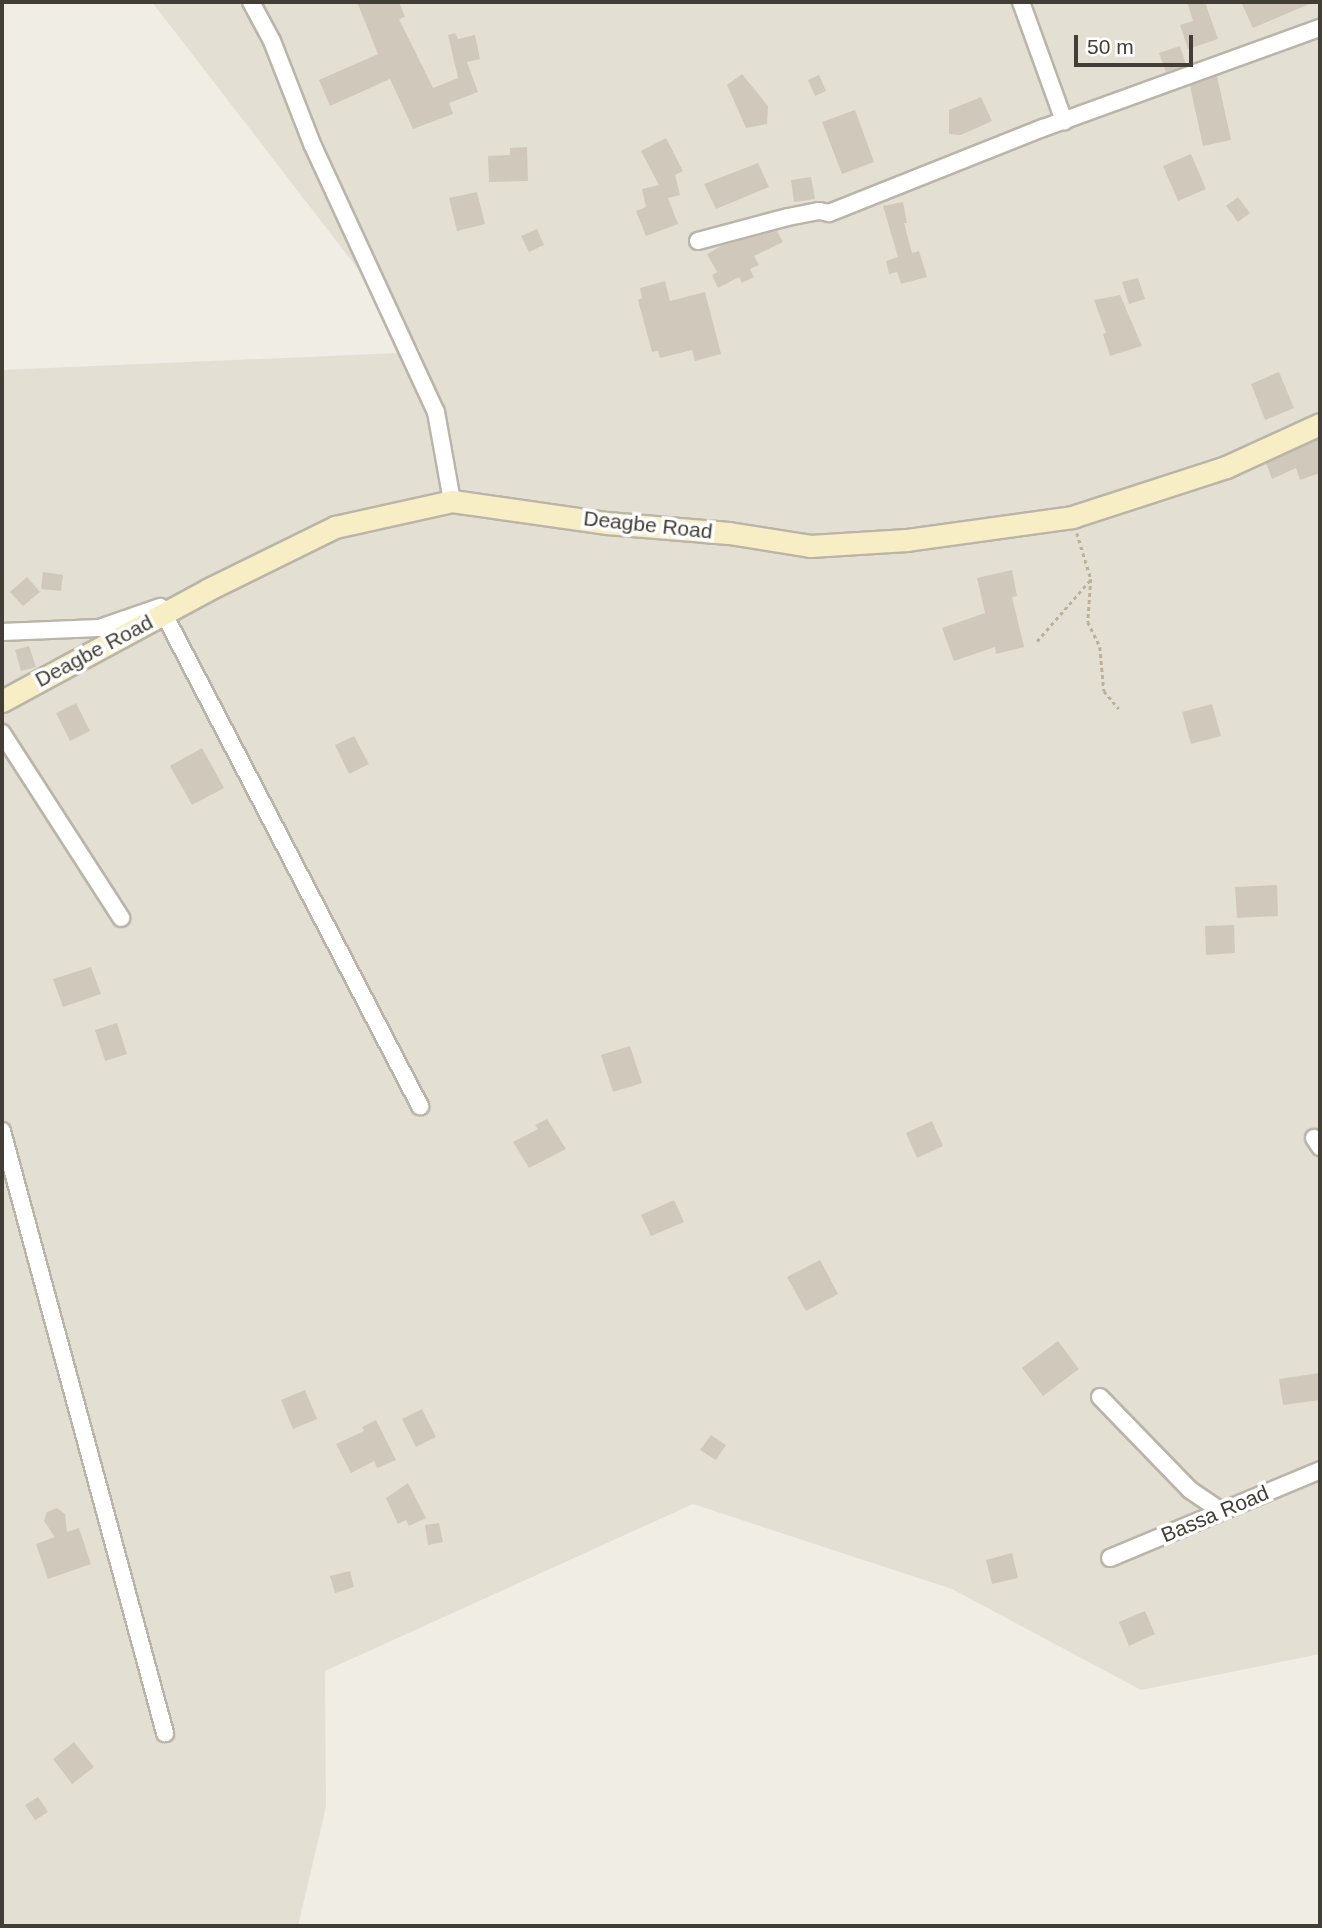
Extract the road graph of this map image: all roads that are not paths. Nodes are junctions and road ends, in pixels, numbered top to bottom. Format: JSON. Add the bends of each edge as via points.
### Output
{"nodes":[{"id":1,"x":251,"y":2,"type":"edge"},
{"id":2,"x":1021,"y":2,"type":"edge"},
{"id":3,"x":1320,"y":27,"type":"edge"},
{"id":4,"x":1064,"y":121,"type":"junction"},
{"id":5,"x":698,"y":241,"type":"dead end"},
{"id":6,"x":1320,"y":424,"type":"edge"},
{"id":7,"x":452,"y":501,"type":"junction"},
{"id":8,"x":207,"y":590,"type":"junction"},
{"id":9,"x":164,"y":614,"type":"junction"},
{"id":10,"x":2,"y":632,"type":"edge"},
{"id":11,"x":2,"y":701,"type":"edge"},
{"id":12,"x":2,"y":733,"type":"edge"},
{"id":13,"x":121,"y":918,"type":"dead end"},
{"id":14,"x":420,"y":1106,"type":"dead end"},
{"id":15,"x":2,"y":1130,"type":"edge"},
{"id":16,"x":1100,"y":1397,"type":"dead end"},
{"id":17,"x":1320,"y":1470,"type":"edge"},
{"id":18,"x":1221,"y":1511,"type":"junction"},
{"id":19,"x":1110,"y":1558,"type":"dead end"},
{"id":20,"x":165,"y":1733,"type":"dead end"}],
"edges":[{"from":1,"to":7,"type":"street","via":[[436,412]]},
{"from":2,"to":4,"type":"street"},
{"from":3,"to":4,"type":"street"},
{"from":4,"to":5,"type":"street","via":[[829,213],[788,217]]},
{"from":6,"to":7,"type":"street","name":"Deagbe Road","via":[[1226,467],[1072,517],[907,540],[810,546]]},
{"from":7,"to":8,"type":"street","name":"Deagbe Road","via":[[335,527]]},
{"from":8,"to":9,"type":"street","name":"Deagbe Road"},
{"from":8,"to":10,"type":"street","via":[[99,628]]},
{"from":9,"to":11,"type":"street","name":"Deagbe Road"},
{"from":9,"to":14,"type":"street"},
{"from":12,"to":13,"type":"street"},
{"from":15,"to":20,"type":"street"},
{"from":16,"to":18,"type":"street","via":[[1190,1490]]},
{"from":17,"to":18,"type":"street","name":"Bassa Road"},
{"from":18,"to":19,"type":"street","name":"Bassa Road"}]}
